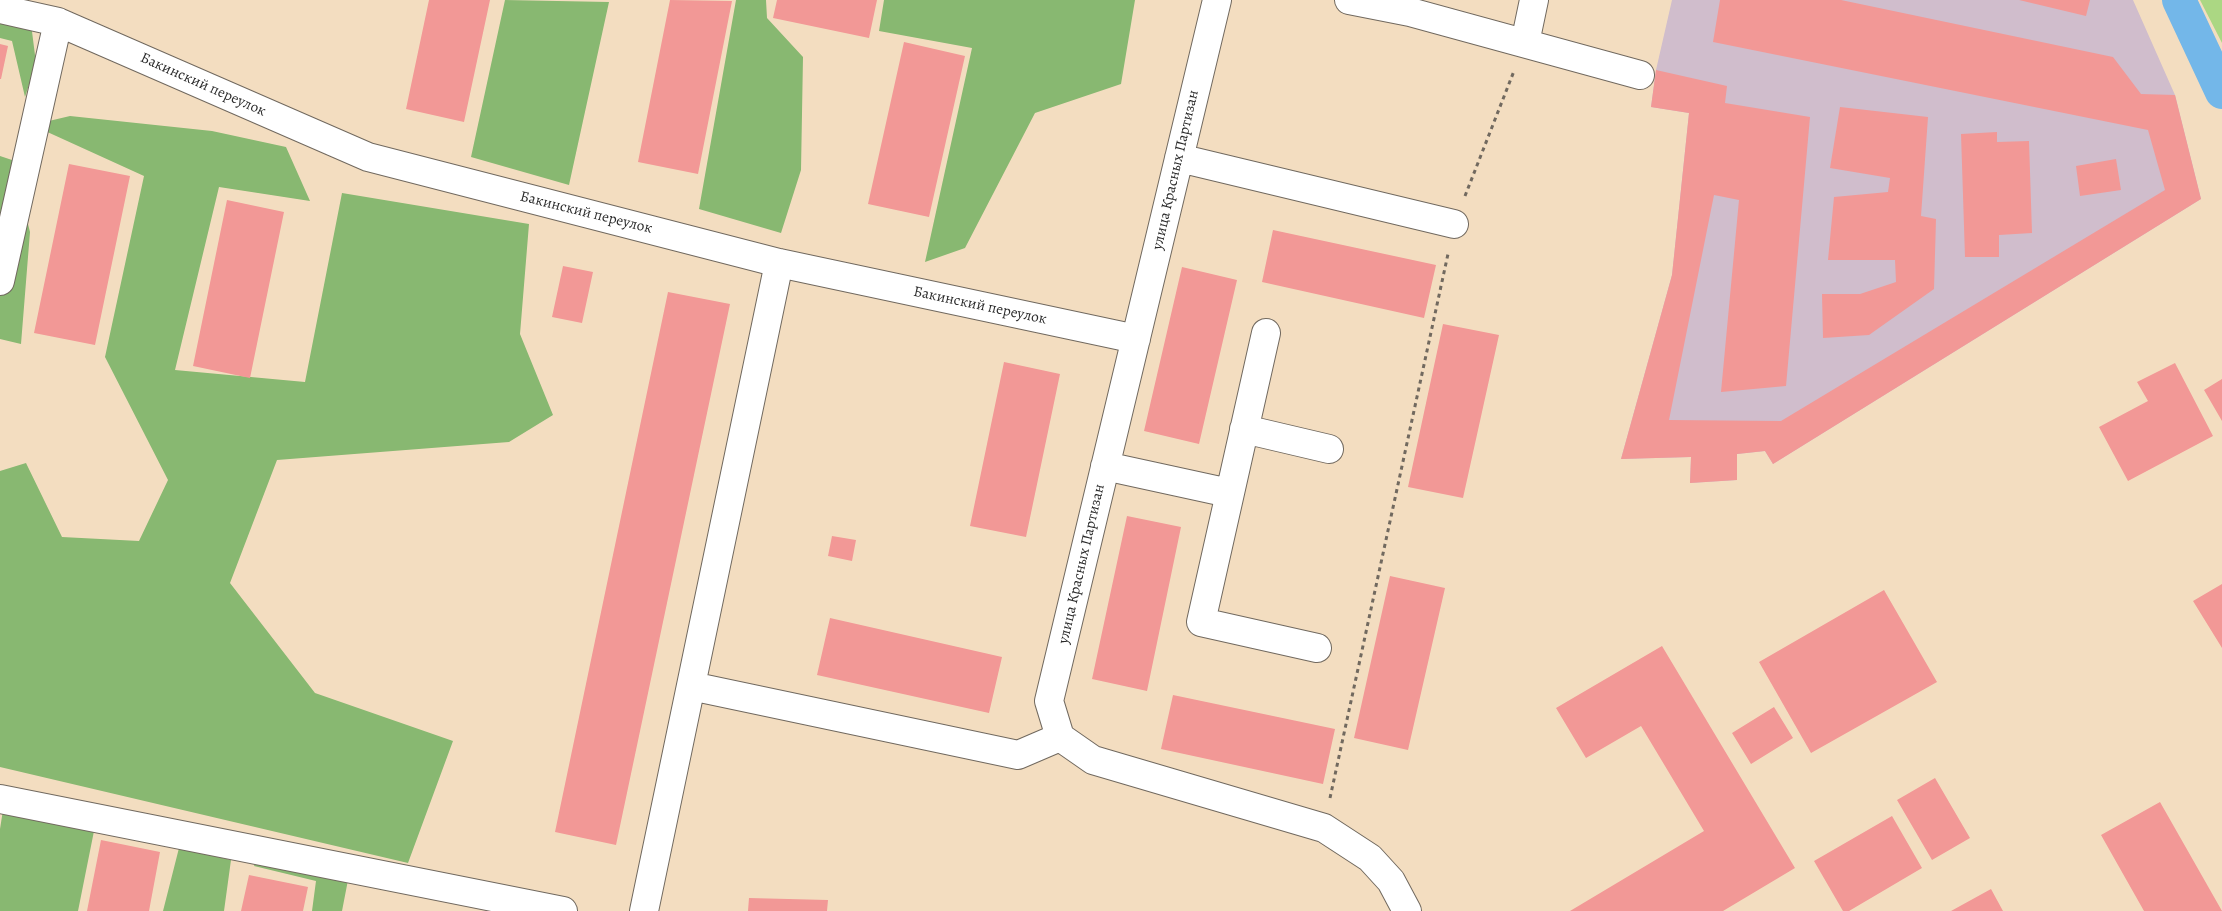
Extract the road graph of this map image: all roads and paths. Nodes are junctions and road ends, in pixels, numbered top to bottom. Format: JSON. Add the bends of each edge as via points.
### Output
{"nodes":[{"id":1,"x":1216,"y":0,"type":"edge"},
{"id":2,"x":1349,"y":0,"type":"edge"},
{"id":3,"x":1534,"y":0,"type":"edge"},
{"id":4,"x":1408,"y":6,"type":"edge"},
{"id":5,"x":0,"y":9,"type":"edge"},
{"id":6,"x":58,"y":22,"type":"junction"},
{"id":7,"x":1524,"y":43,"type":"junction"},
{"id":8,"x":1640,"y":75,"type":"dead end"},
{"id":9,"x":1179,"y":158,"type":"junction"},
{"id":10,"x":1454,"y":224,"type":"junction"},
{"id":11,"x":779,"y":263,"type":"junction"},
{"id":12,"x":0,"y":281,"type":"edge"},
{"id":13,"x":1266,"y":333,"type":"dead end"},
{"id":14,"x":1136,"y":339,"type":"junction"},
{"id":15,"x":1244,"y":428,"type":"junction"},
{"id":16,"x":1329,"y":449,"type":"dead end"},
{"id":17,"x":1105,"y":466,"type":"junction"},
{"id":18,"x":1229,"y":493,"type":"junction"},
{"id":19,"x":1317,"y":648,"type":"dead end"},
{"id":20,"x":691,"y":686,"type":"junction"},
{"id":21,"x":1060,"y":737,"type":"junction"},
{"id":22,"x":0,"y":799,"type":"edge"},
{"id":23,"x":1324,"y":828,"type":"junction"},
{"id":24,"x":563,"y":911,"type":"edge"},
{"id":25,"x":644,"y":911,"type":"edge"},
{"id":26,"x":1408,"y":911,"type":"edge"}],
"edges":[{"from":1,"to":9,"type":"street","name":"улица Красных Партизан"},
{"from":2,"to":4,"type":"street"},
{"from":3,"to":7,"type":"street"},
{"from":4,"to":7,"type":"street"},
{"from":5,"to":6,"type":"street","name":"Бакинский переулок"},
{"from":6,"to":11,"type":"street","name":"Бакинский переулок","via":[[368,158]]},
{"from":6,"to":12,"type":"street"},
{"from":7,"to":8,"type":"street"},
{"from":7,"to":10,"type":"path"},
{"from":9,"to":10,"type":"street"},
{"from":9,"to":14,"type":"street","name":"улица Красных Партизан"},
{"from":10,"to":23,"type":"path"},
{"from":11,"to":14,"type":"street","name":"Бакинский переулок"},
{"from":11,"to":20,"type":"street"},
{"from":13,"to":15,"type":"street"},
{"from":14,"to":17,"type":"street","name":"улица Красных Партизан"},
{"from":15,"to":16,"type":"street"},
{"from":15,"to":18,"type":"street"},
{"from":17,"to":18,"type":"street"},
{"from":17,"to":21,"type":"street","name":"улица Красных Партизан","via":[[1049,701]]},
{"from":18,"to":19,"type":"street","via":[[1201,622]]},
{"from":20,"to":21,"type":"street","via":[[1018,755]]},
{"from":20,"to":25,"type":"street"},
{"from":21,"to":23,"type":"street","via":[[1094,760]]},
{"from":22,"to":24,"type":"street"},
{"from":23,"to":26,"type":"street","via":[[1370,858],[1391,880]]}]}
